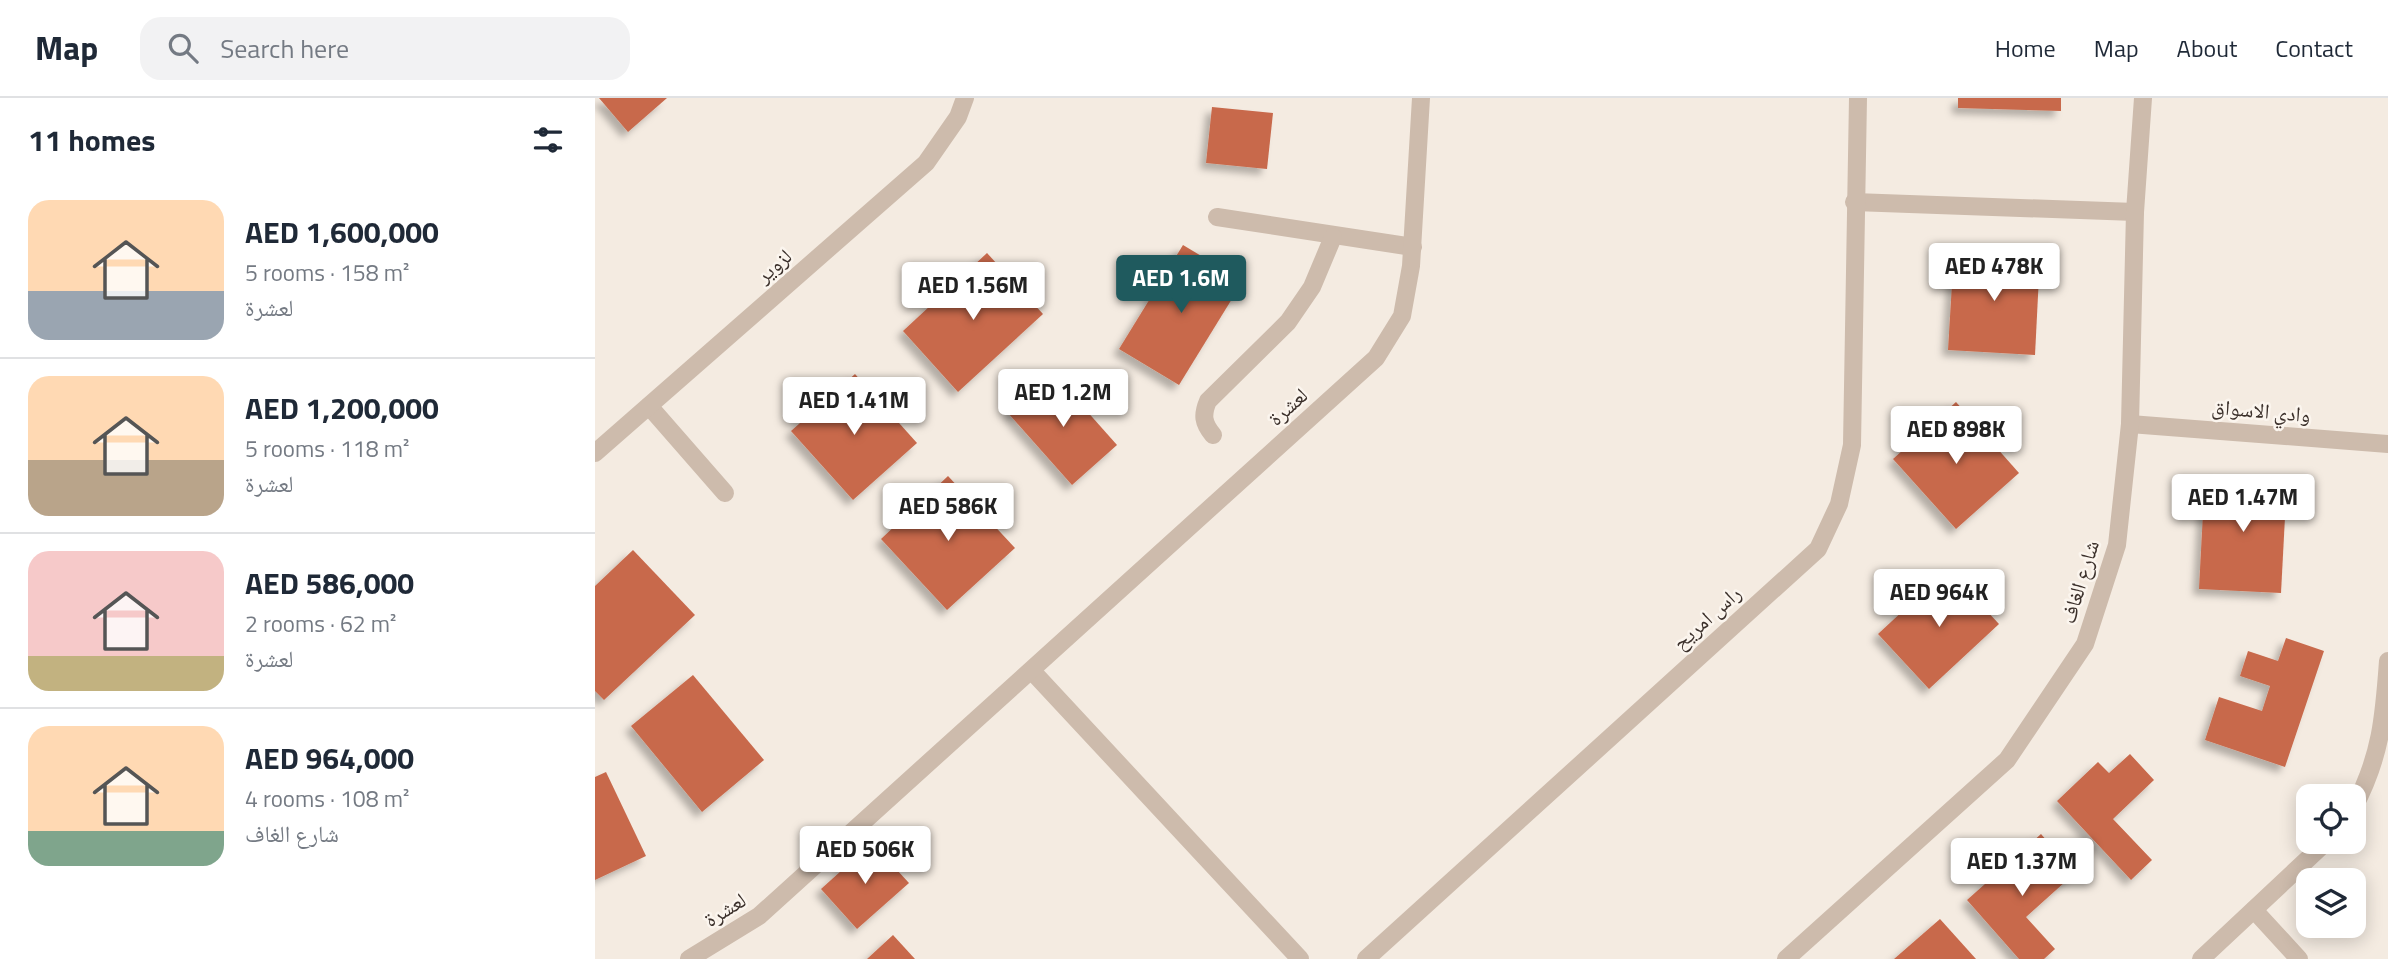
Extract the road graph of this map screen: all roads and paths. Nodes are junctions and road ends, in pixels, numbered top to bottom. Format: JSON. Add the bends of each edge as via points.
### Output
{"nodes":[{"id":1,"x":965,"y":98,"type":"edge"},
{"id":2,"x":1421,"y":98,"type":"edge"},
{"id":3,"x":1858,"y":98,"type":"edge"},
{"id":4,"x":2143,"y":98,"type":"edge"},
{"id":5,"x":1854,"y":202,"type":"junction"},
{"id":6,"x":2135,"y":212,"type":"junction"},
{"id":7,"x":1217,"y":217,"type":"dead end"},
{"id":8,"x":1333,"y":237,"type":"junction"},
{"id":9,"x":1413,"y":247,"type":"junction"},
{"id":10,"x":649,"y":406,"type":"junction"},
{"id":11,"x":2130,"y":424,"type":"junction"},
{"id":12,"x":1213,"y":435,"type":"dead end"},
{"id":13,"x":2388,"y":444,"type":"edge"},
{"id":14,"x":595,"y":453,"type":"edge"},
{"id":15,"x":725,"y":494,"type":"dead end"},
{"id":16,"x":2388,"y":661,"type":"edge"},
{"id":17,"x":1032,"y":671,"type":"junction"},
{"id":18,"x":2366,"y":784,"type":"edge"},
{"id":19,"x":2313,"y":854,"type":"edge"},
{"id":20,"x":2254,"y":910,"type":"junction"},
{"id":21,"x":689,"y":959,"type":"edge"},
{"id":22,"x":1300,"y":959,"type":"edge"},
{"id":23,"x":1366,"y":959,"type":"edge"},
{"id":24,"x":1786,"y":959,"type":"edge"},
{"id":25,"x":2201,"y":959,"type":"edge"},
{"id":26,"x":2299,"y":959,"type":"edge"}],
"edges":[{"from":1,"to":10,"type":"street","name":"لزوير","via":[[958,117],[926,163]]},
{"from":2,"to":9,"type":"street","name":"لعشرة"},
{"from":3,"to":5,"type":"street","name":"راس امريح"},
{"from":4,"to":6,"type":"street","name":"شارع الغاف"},
{"from":5,"to":6,"type":"street"},
{"from":5,"to":23,"type":"street","name":"راس امريح","via":[[1852,445],[1839,505],[1818,549]]},
{"from":6,"to":11,"type":"street","name":"شارع الغاف"},
{"from":7,"to":8,"type":"street"},
{"from":8,"to":9,"type":"street"},
{"from":8,"to":12,"type":"street","via":[[1312,288],[1288,321],[1208,401],[1203,413],[1205,426]]},
{"from":9,"to":17,"type":"street","name":"لعشرة","via":[[1402,316],[1376,358]]},
{"from":10,"to":14,"type":"street","name":"لزوير"},
{"from":10,"to":15,"type":"street"},
{"from":11,"to":13,"type":"street","name":"وادي الاسواق"},
{"from":11,"to":24,"type":"street","name":"شارع الغاف","via":[[2117,545],[2085,644],[2007,760]]},
{"from":16,"to":18,"type":"street","via":[[2383,732]]},
{"from":17,"to":21,"type":"street","name":"لعشرة","via":[[759,916]]},
{"from":17,"to":22,"type":"street"},
{"from":19,"to":20,"type":"street"},
{"from":20,"to":25,"type":"street"},
{"from":20,"to":26,"type":"street"}]}
